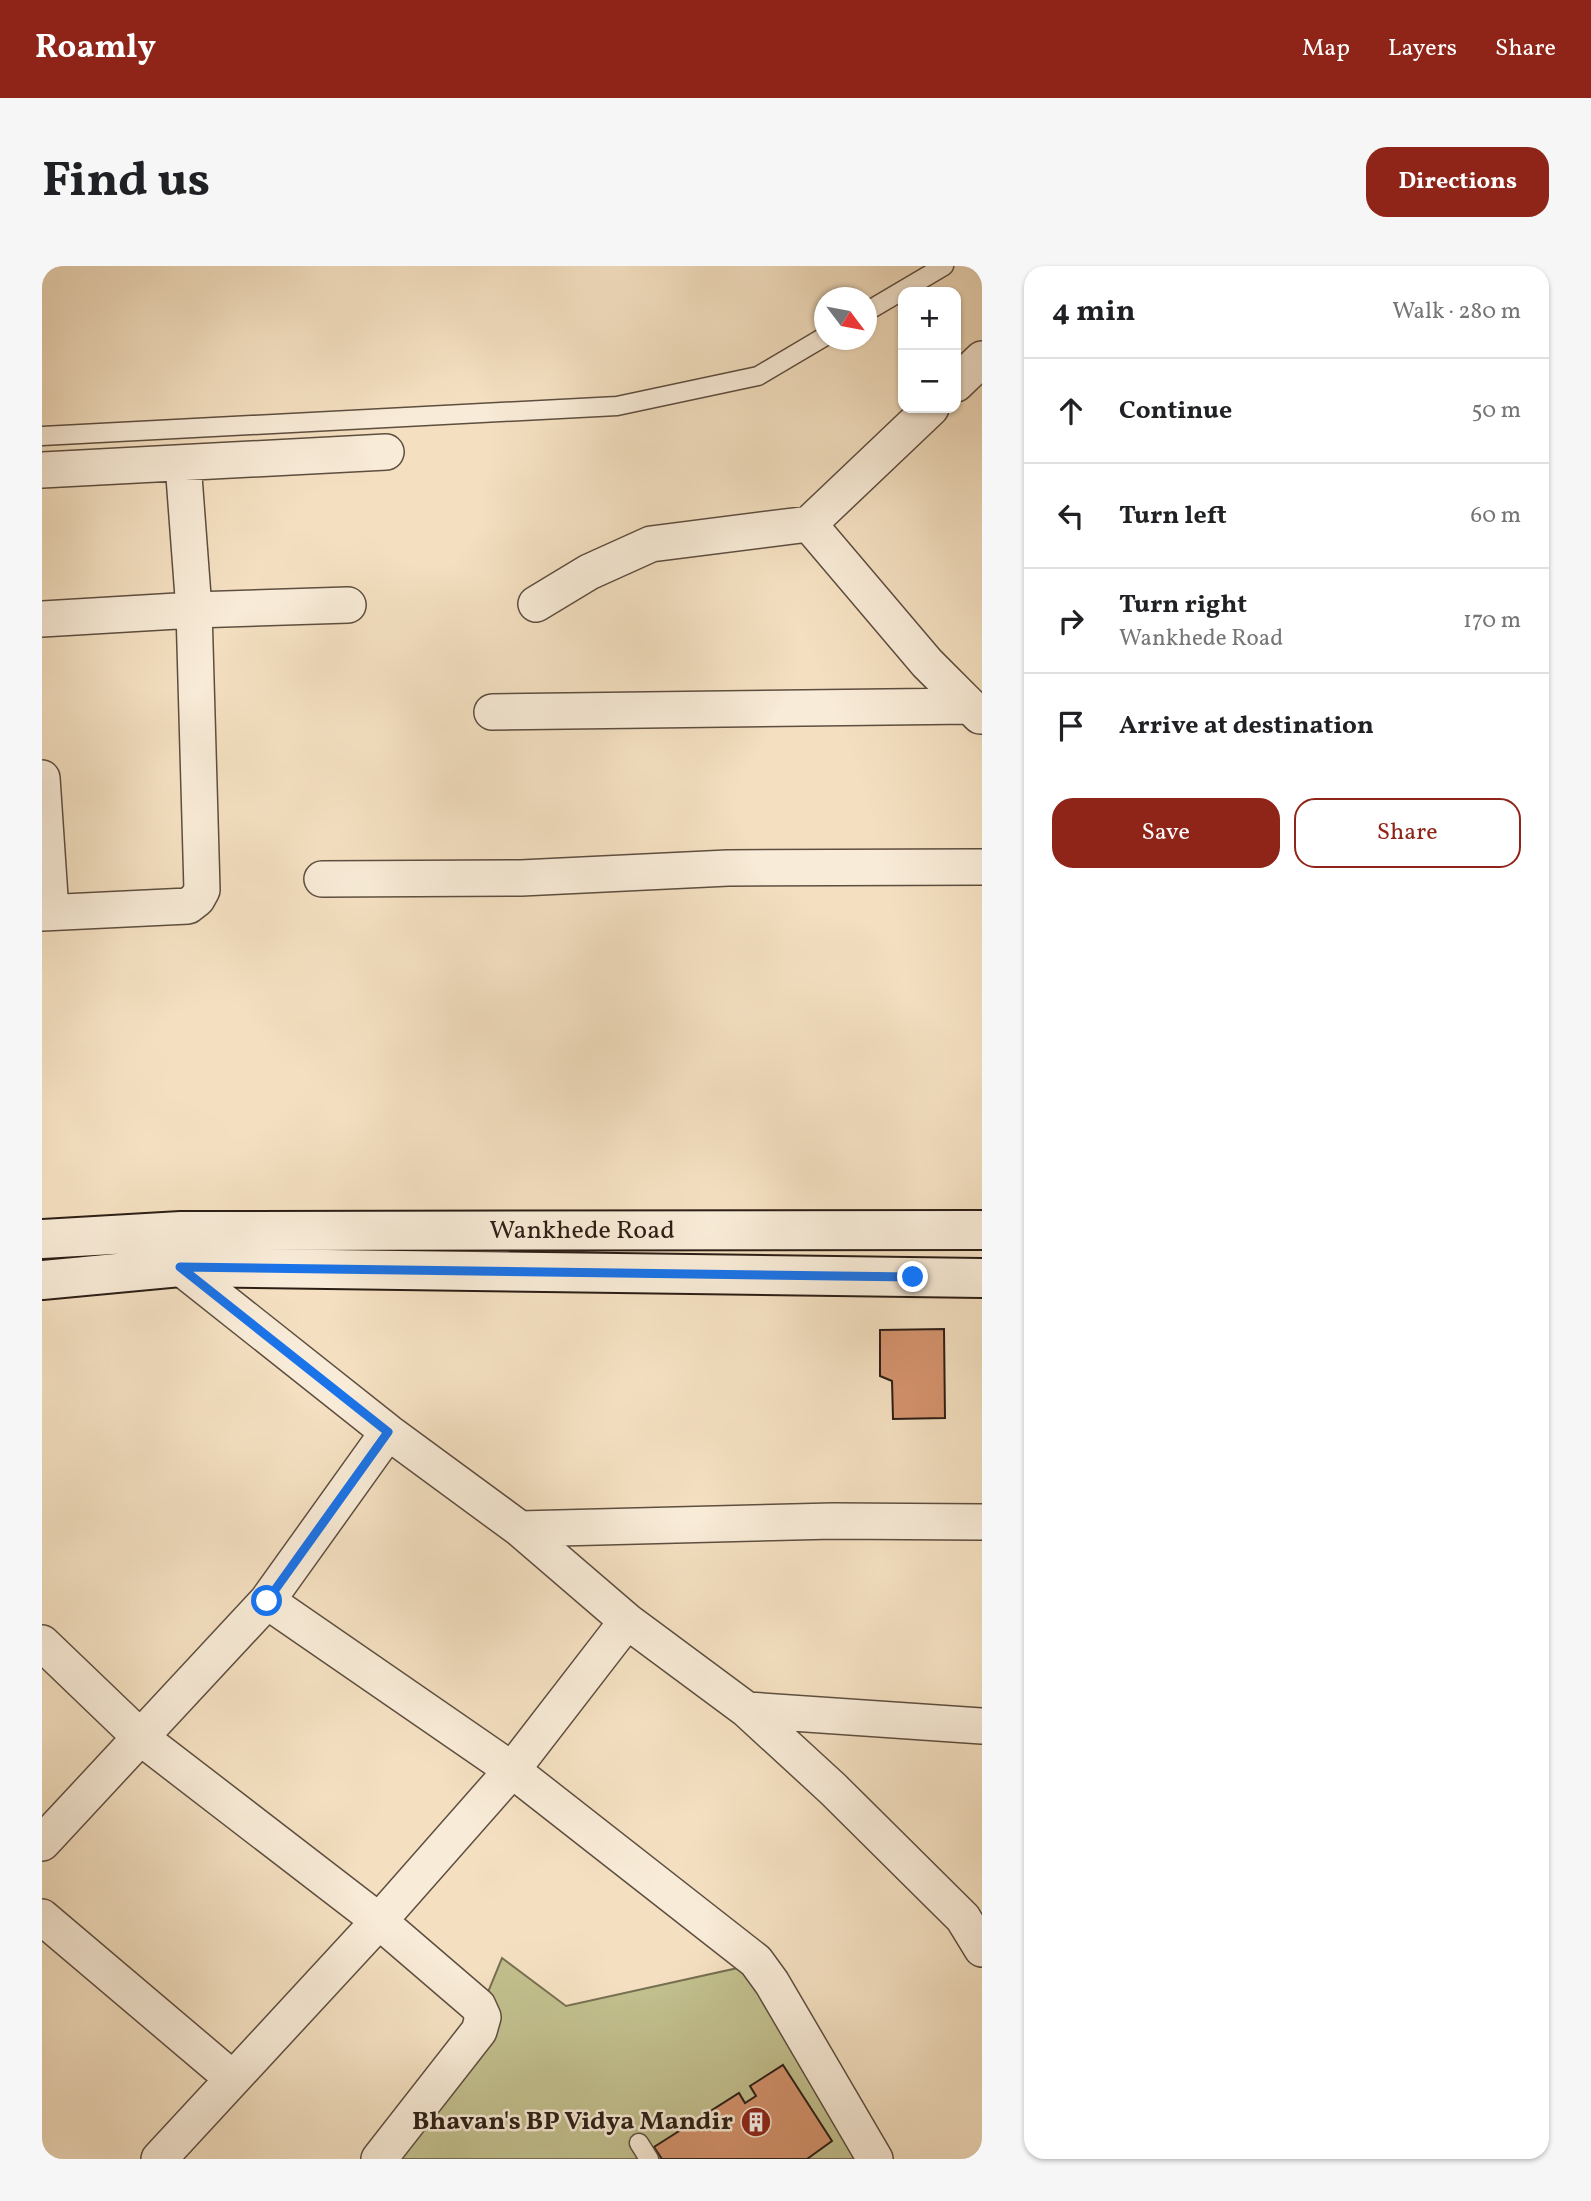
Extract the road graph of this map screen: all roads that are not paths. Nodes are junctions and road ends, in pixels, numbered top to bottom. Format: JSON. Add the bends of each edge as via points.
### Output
{"nodes":[{"id":1,"x":944,"y":266,"type":"edge"},
{"id":2,"x":877,"y":306,"type":"edge"},
{"id":3,"x":814,"y":343,"type":"edge"},
{"id":4,"x":982,"y":359,"type":"edge"},
{"id":5,"x":961,"y":379,"type":"edge"},
{"id":6,"x":926,"y":413,"type":"edge"},
{"id":7,"x":42,"y":436,"type":"edge"},
{"id":8,"x":386,"y":452,"type":"dead end"},
{"id":9,"x":183,"y":463,"type":"junction"},
{"id":10,"x":42,"y":470,"type":"edge"},
{"id":11,"x":809,"y":524,"type":"junction"},
{"id":12,"x":536,"y":604,"type":"dead end"},
{"id":13,"x":348,"y":606,"type":"dead end"},
{"id":14,"x":194,"y":610,"type":"junction"},
{"id":15,"x":42,"y":619,"type":"edge"},
{"id":16,"x":492,"y":712,"type":"dead end"},
{"id":17,"x":976,"y":712,"type":"edge"},
{"id":18,"x":42,"y":778,"type":"edge"},
{"id":19,"x":982,"y":867,"type":"edge"},
{"id":20,"x":322,"y":879,"type":"dead end"},
{"id":21,"x":47,"y":913,"type":"edge"},
{"id":22,"x":982,"y":1230,"type":"edge"},
{"id":23,"x":42,"y":1239,"type":"edge"},
{"id":24,"x":181,"y":1249,"type":"junction"},
{"id":25,"x":982,"y":1278,"type":"edge"},
{"id":26,"x":42,"y":1280,"type":"edge"},
{"id":27,"x":388,"y":1432,"type":"junction"},
{"id":28,"x":982,"y":1521,"type":"edge"},
{"id":29,"x":520,"y":1529,"type":"junction"},
{"id":30,"x":267,"y":1601,"type":"junction"},
{"id":31,"x":627,"y":1621,"type":"junction"},
{"id":32,"x":42,"y":1643,"type":"edge"},
{"id":33,"x":747,"y":1710,"type":"junction"},
{"id":34,"x":982,"y":1726,"type":"edge"},
{"id":35,"x":140,"y":1737,"type":"junction"},
{"id":36,"x":512,"y":1770,"type":"junction"},
{"id":37,"x":45,"y":1834,"type":"edge"},
{"id":38,"x":42,"y":1917,"type":"edge"},
{"id":39,"x":379,"y":1922,"type":"junction"},
{"id":40,"x":982,"y":1949,"type":"edge"},
{"id":41,"x":233,"y":2079,"type":"junction"},
{"id":42,"x":639,"y":2143,"type":"dead end"},
{"id":43,"x":159,"y":2159,"type":"edge"},
{"id":44,"x":379,"y":2159,"type":"edge"},
{"id":45,"x":649,"y":2159,"type":"edge"},
{"id":46,"x":875,"y":2159,"type":"edge"}],
"edges":[{"from":1,"to":2,"type":"lane"},
{"from":3,"to":7,"type":"lane","via":[[758,376],[617,406]]},
{"from":4,"to":5,"type":"street"},
{"from":6,"to":11,"type":"street"},
{"from":8,"to":9,"type":"street"},
{"from":9,"to":10,"type":"street"},
{"from":9,"to":14,"type":"street"},
{"from":11,"to":12,"type":"street","via":[[651,544],[589,572]]},
{"from":11,"to":17,"type":"street"},
{"from":13,"to":14,"type":"street"},
{"from":14,"to":15,"type":"street"},
{"from":14,"to":21,"type":"street","via":[[202,890],[188,906]]},
{"from":16,"to":17,"type":"street"},
{"from":18,"to":21,"type":"street"},
{"from":19,"to":20,"type":"street","via":[[728,868],[521,878]]},
{"from":22,"to":24,"type":"main road","name":"Wankhede Road"},
{"from":23,"to":24,"type":"main road"},
{"from":24,"to":25,"type":"main road","name":"Wankhede Road"},
{"from":24,"to":26,"type":"main road","name":"Wankhede Road"},
{"from":24,"to":27,"type":"street"},
{"from":27,"to":29,"type":"street"},
{"from":27,"to":30,"type":"street"},
{"from":28,"to":29,"type":"street"},
{"from":29,"to":31,"type":"street"},
{"from":30,"to":35,"type":"street"},
{"from":30,"to":36,"type":"street"},
{"from":31,"to":33,"type":"street"},
{"from":31,"to":36,"type":"street"},
{"from":32,"to":35,"type":"street"},
{"from":33,"to":34,"type":"street"},
{"from":33,"to":40,"type":"street","via":[[963,1918]]},
{"from":35,"to":37,"type":"street"},
{"from":35,"to":39,"type":"street"},
{"from":36,"to":39,"type":"street"},
{"from":36,"to":46,"type":"street","via":[[756,1961]]},
{"from":38,"to":41,"type":"street"},
{"from":39,"to":41,"type":"street"},
{"from":39,"to":44,"type":"street","via":[[465,1993],[483,2017],[479,2031]]},
{"from":41,"to":43,"type":"street"},
{"from":42,"to":45,"type":"lane"}]}
